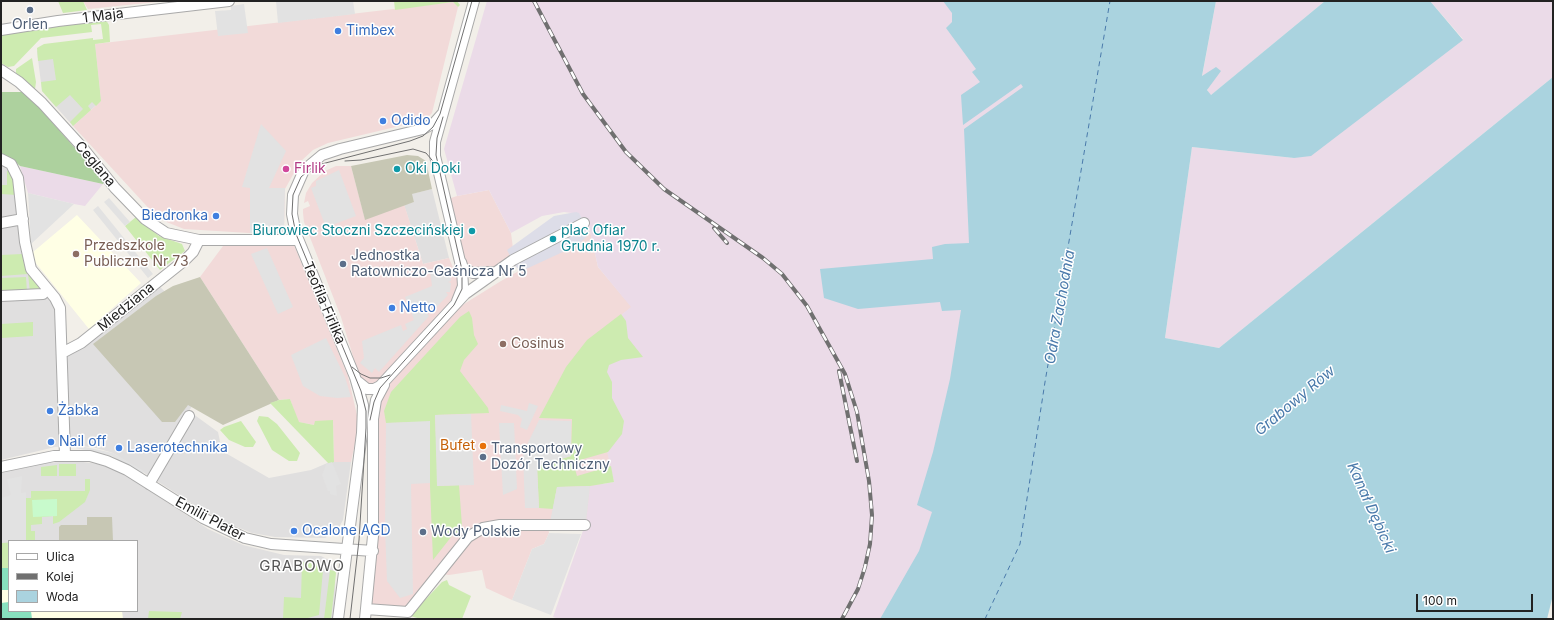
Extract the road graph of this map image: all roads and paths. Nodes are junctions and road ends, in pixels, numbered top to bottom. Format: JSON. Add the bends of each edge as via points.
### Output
{"nodes":[{"id":1,"x":229,"y":1,"type":"edge"},
{"id":2,"x":474,"y":1,"type":"edge"},
{"id":3,"x":1,"y":30,"type":"edge"},
{"id":4,"x":1,"y":70,"type":"edge"},
{"id":5,"x":442,"y":114,"type":"junction"},
{"id":6,"x":409,"y":133,"type":"junction"},
{"id":7,"x":435,"y":156,"type":"junction"},
{"id":8,"x":1,"y":159,"type":"edge"},
{"id":9,"x":23,"y":219,"type":"junction"},
{"id":10,"x":584,"y":222,"type":"dead end"},
{"id":11,"x":1,"y":223,"type":"edge"},
{"id":12,"x":199,"y":240,"type":"junction"},
{"id":13,"x":298,"y":240,"type":"junction"},
{"id":14,"x":460,"y":262,"type":"junction"},
{"id":15,"x":497,"y":270,"type":"junction"},
{"id":16,"x":43,"y":294,"type":"dead end"},
{"id":17,"x":1,"y":296,"type":"edge"},
{"id":18,"x":457,"y":301,"type":"junction"},
{"id":19,"x":62,"y":353,"type":"junction"},
{"id":20,"x":355,"y":377,"type":"junction"},
{"id":21,"x":388,"y":378,"type":"junction"},
{"id":22,"x":189,"y":416,"type":"dead end"},
{"id":23,"x":64,"y":455,"type":"junction"},
{"id":24,"x":1,"y":467,"type":"edge"},
{"id":25,"x":149,"y":484,"type":"junction"},
{"id":26,"x":585,"y":526,"type":"dead end"},
{"id":27,"x":347,"y":549,"type":"junction"},
{"id":28,"x":373,"y":551,"type":"junction"},
{"id":29,"x":366,"y":608,"type":"junction"},
{"id":30,"x":338,"y":619,"type":"edge"},
{"id":31,"x":365,"y":619,"type":"edge"}],
"edges":[{"from":1,"to":3,"type":"street","name":"1 Maja"},
{"from":2,"to":5,"type":"street"},
{"from":4,"to":12,"type":"street","name":"Ceglana","via":[[42,103],[144,219],[166,233]]},
{"from":5,"to":6,"type":"street","name":"Teofila Firlika","via":[[428,127]]},
{"from":5,"to":7,"type":"street","via":[[435,138]]},
{"from":6,"to":7,"type":"street","via":[[428,139]]},
{"from":6,"to":13,"type":"street","name":"Teofila Firlika","via":[[329,152],[308,166],[297,183],[293,200],[292,219]]},
{"from":7,"to":14,"type":"street"},
{"from":8,"to":9,"type":"street","via":[[13,167],[19,182]]},
{"from":9,"to":11,"type":"street"},
{"from":9,"to":19,"type":"street","via":[[26,249],[32,269],[59,305]]},
{"from":10,"to":15,"type":"street"},
{"from":12,"to":13,"type":"street"},
{"from":12,"to":19,"type":"street","name":"Miedziana","via":[[193,252],[182,262],[81,343]]},
{"from":13,"to":20,"type":"street","name":"Teofila Firlika"},
{"from":14,"to":15,"type":"street","via":[[473,273]]},
{"from":14,"to":18,"type":"street","via":[[463,284]]},
{"from":15,"to":18,"type":"street"},
{"from":16,"to":17,"type":"street"},
{"from":18,"to":21,"type":"street"},
{"from":19,"to":23,"type":"street"},
{"from":20,"to":21,"type":"street","via":[[361,386],[369,390],[376,388]]},
{"from":20,"to":27,"type":"street","name":"Teofila Firlika","via":[[362,402],[363,422]]},
{"from":21,"to":28,"type":"street","via":[[376,400],[372,419]]},
{"from":22,"to":25,"type":"street"},
{"from":23,"to":24,"type":"street","name":"Emilii Plater"},
{"from":23,"to":25,"type":"street","name":"Emilii Plater","via":[[84,455],[107,461]]},
{"from":25,"to":27,"type":"street","name":"Emilii Plater","via":[[208,520],[245,538],[271,544]]},
{"from":26,"to":29,"type":"street","via":[[500,525],[483,528],[468,537],[408,612]]},
{"from":27,"to":28,"type":"street"},
{"from":27,"to":30,"type":"street","name":"Teofila Firlika"},
{"from":28,"to":29,"type":"street"},
{"from":29,"to":31,"type":"street"}]}
